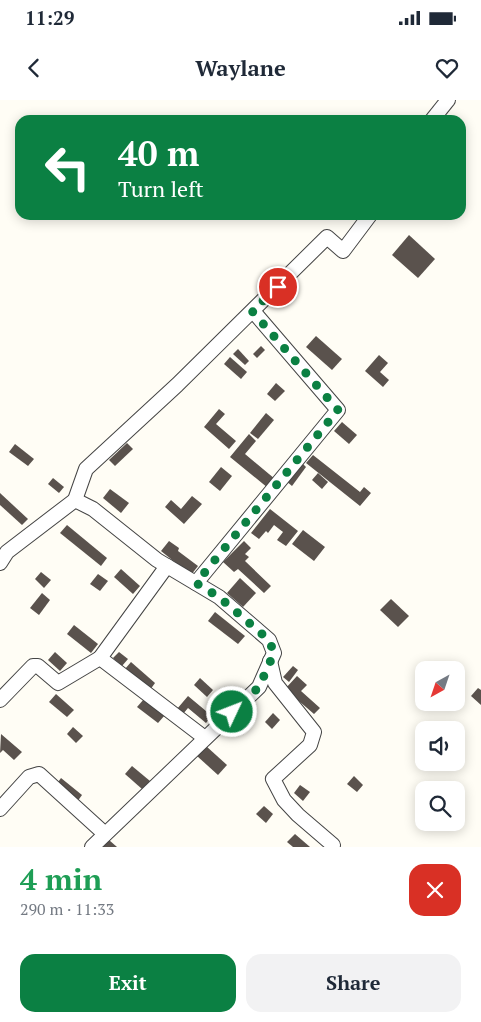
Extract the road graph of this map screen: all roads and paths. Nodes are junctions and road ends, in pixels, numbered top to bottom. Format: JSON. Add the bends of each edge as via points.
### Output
{"nodes":[{"id":1,"x":448,"y":100,"type":"edge"},
{"id":2,"x":436,"y":115,"type":"edge"},
{"id":3,"x":366,"y":220,"type":"edge"},
{"id":4,"x":252,"y":311,"type":"junction"},
{"id":5,"x":75,"y":500,"type":"junction"},
{"id":6,"x":0,"y":563,"type":"edge"},
{"id":7,"x":167,"y":566,"type":"junction"},
{"id":8,"x":196,"y":583,"type":"junction"},
{"id":9,"x":100,"y":658,"type":"junction"},
{"id":10,"x":270,"y":661,"type":"junction"},
{"id":11,"x":0,"y":700,"type":"edge"},
{"id":12,"x":205,"y":738,"type":"junction"},
{"id":13,"x":0,"y":809,"type":"edge"},
{"id":14,"x":105,"y":834,"type":"junction"},
{"id":15,"x":333,"y":845,"type":"dead end"},
{"id":16,"x":92,"y":847,"type":"edge"}],
"edges":[{"from":1,"to":2,"type":"street"},
{"from":3,"to":4,"type":"street","via":[[343,251],[327,237]]},
{"from":4,"to":5,"type":"street","via":[[86,469]]},
{"from":4,"to":8,"type":"street","via":[[338,410]]},
{"from":5,"to":6,"type":"street","via":[[7,552]]},
{"from":5,"to":7,"type":"street","via":[[93,509]]},
{"from":7,"to":8,"type":"street"},
{"from":7,"to":9,"type":"street"},
{"from":8,"to":10,"type":"street","via":[[219,597],[269,640],[274,653]]},
{"from":9,"to":11,"type":"street","via":[[58,683],[38,666],[33,666]]},
{"from":9,"to":12,"type":"street"},
{"from":10,"to":12,"type":"street","via":[[259,687]]},
{"from":10,"to":15,"type":"street","via":[[275,683],[314,732],[310,745],[273,779],[284,800]]},
{"from":12,"to":14,"type":"street"},
{"from":13,"to":14,"type":"street","via":[[29,777],[39,774]]},
{"from":14,"to":16,"type":"street"}]}
